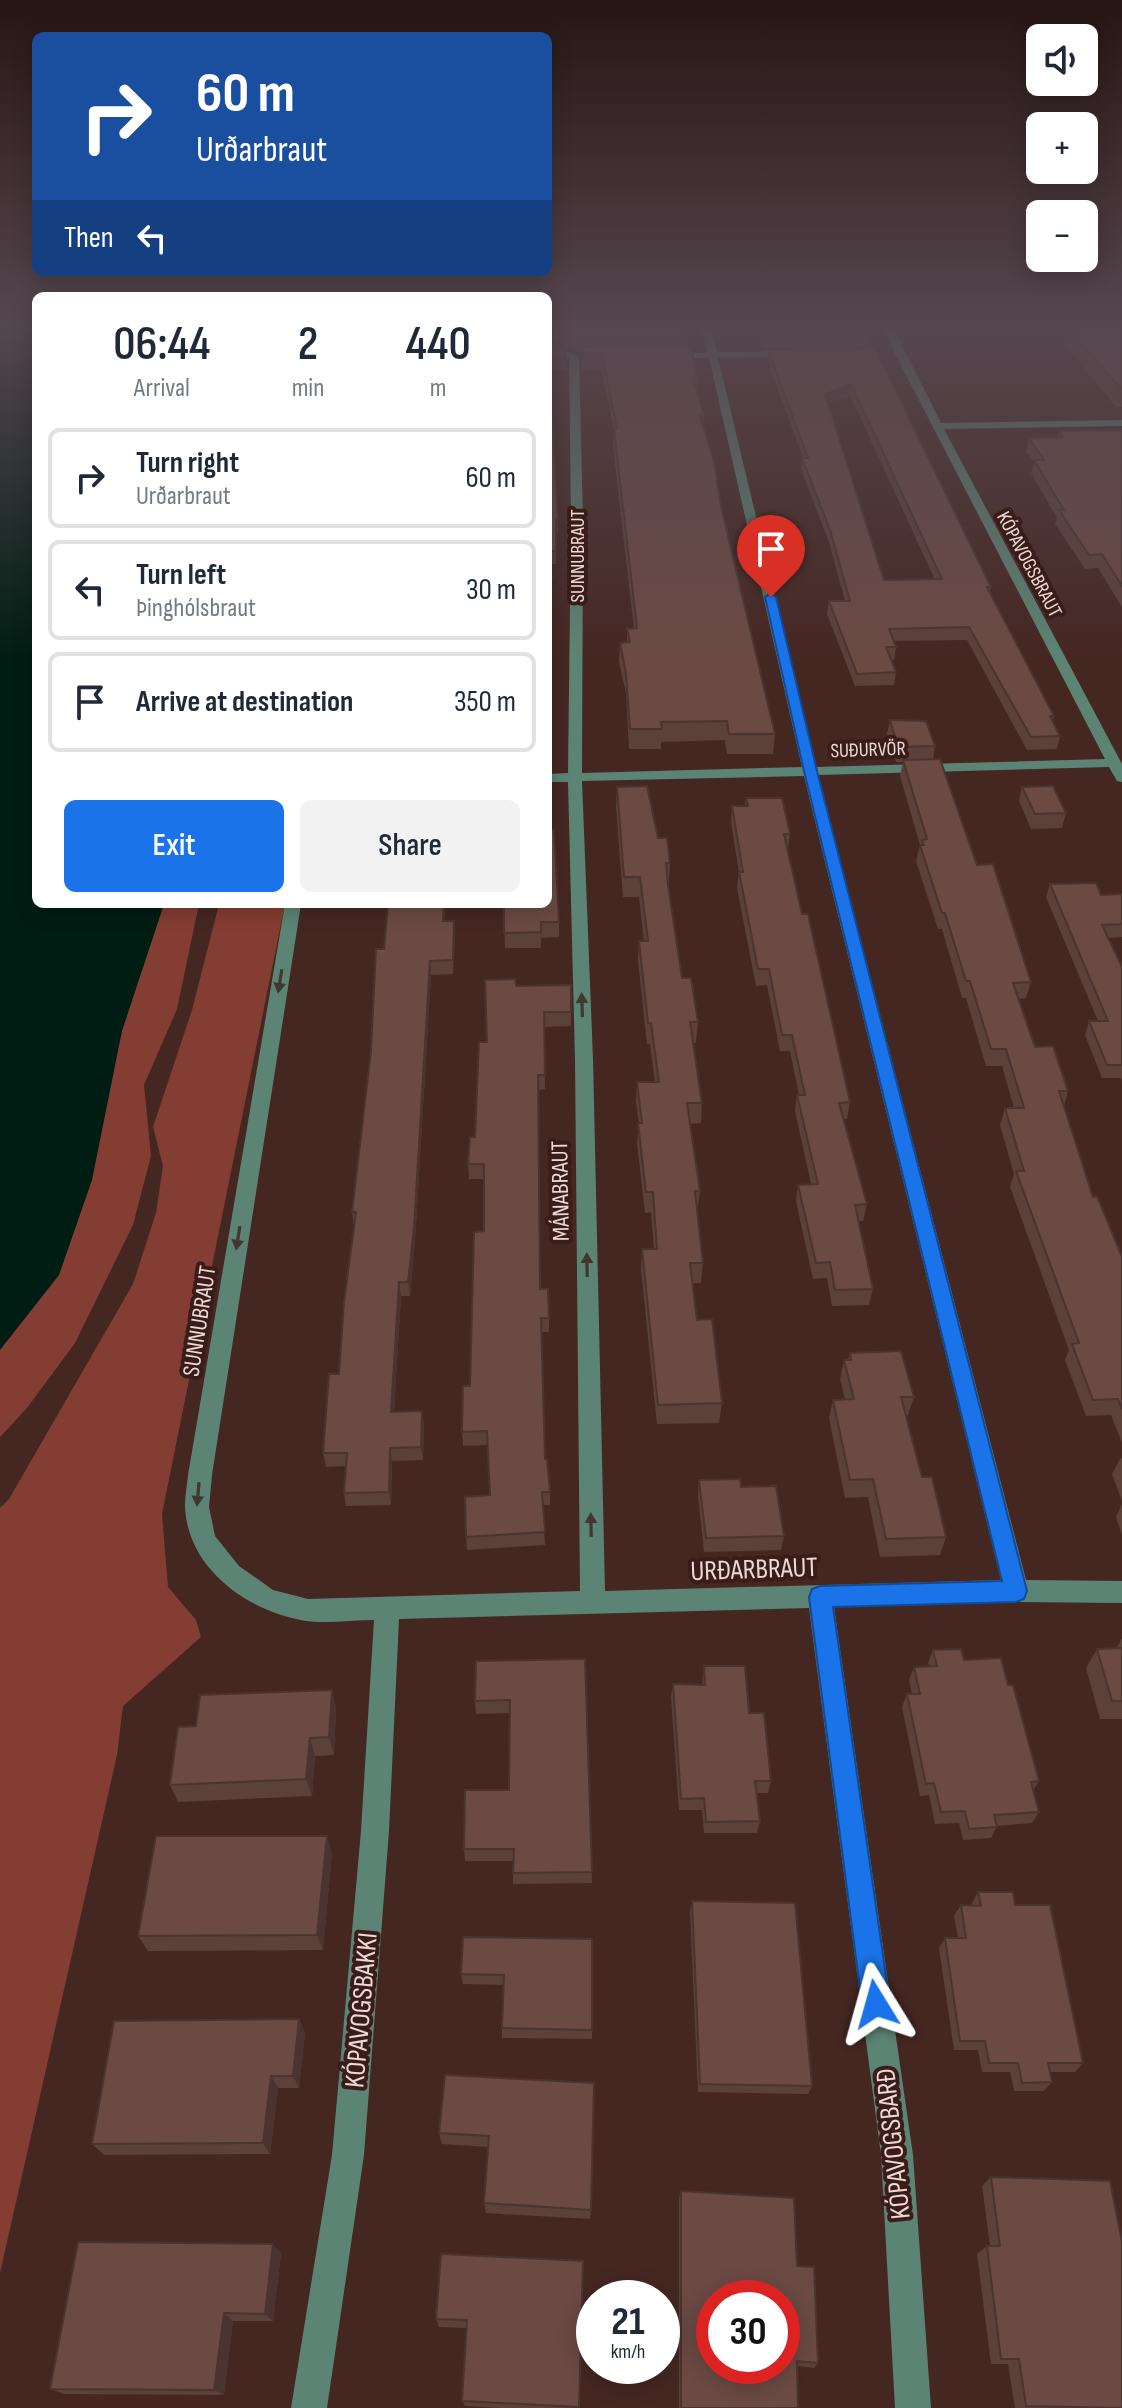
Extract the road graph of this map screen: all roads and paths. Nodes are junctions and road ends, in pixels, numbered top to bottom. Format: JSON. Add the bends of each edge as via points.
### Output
{"nodes":[{"id":1,"x":575,"y":435,"type":"edge"},
{"id":2,"x":732,"y":435,"type":"edge"},
{"id":3,"x":943,"y":435,"type":"edge"},
{"id":4,"x":1114,"y":763,"type":"junction"},
{"id":5,"x":810,"y":771,"type":"junction"},
{"id":6,"x":1122,"y":777,"type":"edge"},
{"id":7,"x":552,"y":778,"type":"edge"},
{"id":8,"x":575,"y":778,"type":"junction"},
{"id":9,"x":292,"y":908,"type":"edge"},
{"id":10,"x":1016,"y":1591,"type":"junction"},
{"id":11,"x":1122,"y":1592,"type":"edge"},
{"id":12,"x":820,"y":1597,"type":"junction"},
{"id":13,"x":593,"y":1603,"type":"junction"},
{"id":14,"x":387,"y":1609,"type":"junction"},
{"id":15,"x":309,"y":2408,"type":"edge"},
{"id":16,"x":913,"y":2408,"type":"edge"}],
"edges":[{"from":1,"to":8,"type":"street","name":"SUNNUBRAUT"},
{"from":2,"to":5,"type":"street"},
{"from":3,"to":4,"type":"street","name":"KÓPAVOGSBRAUT"},
{"from":4,"to":5,"type":"street","name":"SUÐURVÖR"},
{"from":4,"to":6,"type":"street","name":"KÓPAVOGSBRAUT"},
{"from":5,"to":8,"type":"street","name":"SUÐURVÖR"},
{"from":5,"to":10,"type":"street"},
{"from":7,"to":8,"type":"street"},
{"from":13,"to":8,"type":"street","name":"MÁNABRAUT","one_way":true},
{"from":9,"to":14,"type":"street","name":"SUNNUBRAUT","one_way":true,"via":[[197,1507],[204,1540],[230,1574],[267,1600],[308,1610]]},
{"from":10,"to":11,"type":"street","name":"URÐARBRAUT"},
{"from":10,"to":12,"type":"street","name":"URÐARBRAUT"},
{"from":12,"to":13,"type":"street","name":"URÐARBRAUT"},
{"from":12,"to":16,"type":"street","name":"KÓPAVOGSBARÐ","via":[[897,2155]]},
{"from":13,"to":14,"type":"street","name":"URÐARBRAUT"},
{"from":14,"to":15,"type":"street","name":"KÓPAVOGSBAKKI","via":[[348,2155]]}]}
